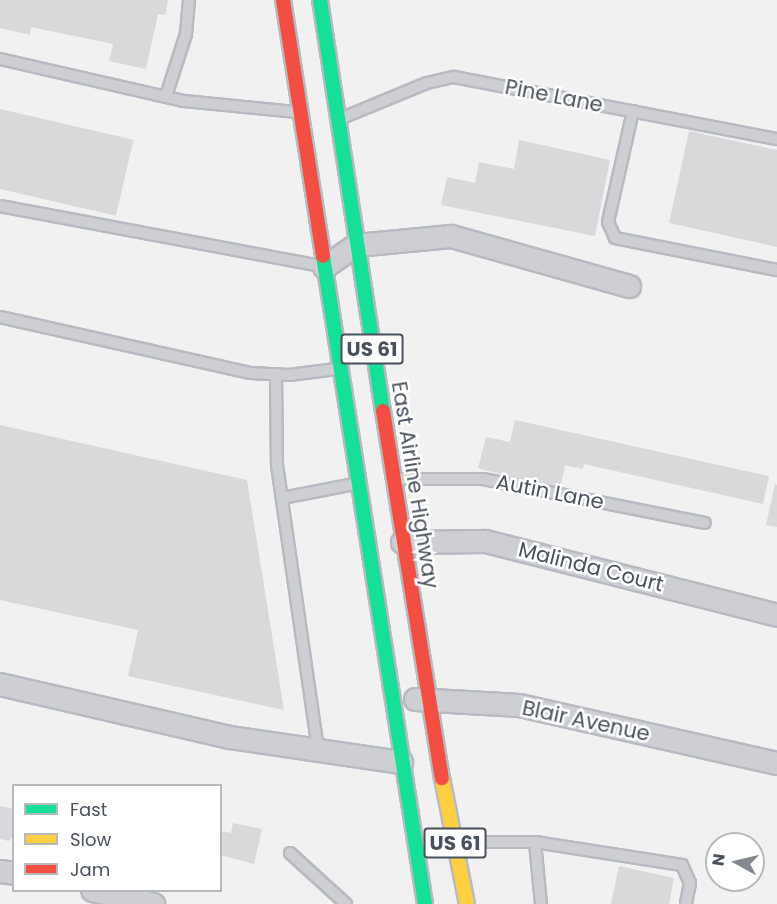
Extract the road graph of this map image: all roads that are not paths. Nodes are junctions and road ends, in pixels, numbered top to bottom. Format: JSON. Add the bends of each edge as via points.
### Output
{"nodes":[{"id":1,"x":189,"y":0,"type":"edge"},
{"id":2,"x":283,"y":0,"type":"edge"},
{"id":3,"x":320,"y":0,"type":"edge"},
{"id":4,"x":0,"y":59,"type":"edge"},
{"id":5,"x":166,"y":96,"type":"junction"},
{"id":6,"x":633,"y":111,"type":"junction"},
{"id":7,"x":298,"y":113,"type":"junction"},
{"id":8,"x":336,"y":120,"type":"junction"},
{"id":9,"x":777,"y":139,"type":"edge"},
{"id":10,"x":0,"y":206,"type":"edge"},
{"id":11,"x":356,"y":245,"type":"junction"},
{"id":12,"x":324,"y":267,"type":"junction"},
{"id":13,"x":777,"y":270,"type":"edge"},
{"id":14,"x":629,"y":286,"type":"dead end"},
{"id":15,"x":0,"y":317,"type":"edge"},
{"id":16,"x":340,"y":369,"type":"junction"},
{"id":17,"x":276,"y":374,"type":"junction"},
{"id":18,"x":393,"y":480,"type":"junction"},
{"id":19,"x":358,"y":483,"type":"junction"},
{"id":20,"x":282,"y":498,"type":"junction"},
{"id":21,"x":705,"y":523,"type":"dead end"},
{"id":22,"x":402,"y":542,"type":"junction"},
{"id":23,"x":777,"y":615,"type":"edge"},
{"id":24,"x":0,"y":684,"type":"edge"},
{"id":25,"x":427,"y":698,"type":"junction"},
{"id":26,"x":392,"y":700,"type":"junction"},
{"id":27,"x":318,"y":750,"type":"junction"},
{"id":28,"x":401,"y":762,"type":"junction"},
{"id":29,"x":777,"y":763,"type":"edge"},
{"id":30,"x":455,"y":842,"type":"junction"},
{"id":31,"x":535,"y":842,"type":"junction"},
{"id":32,"x":290,"y":853,"type":"dead end"},
{"id":33,"x":97,"y":892,"type":"edge"},
{"id":34,"x":153,"y":904,"type":"edge"},
{"id":35,"x":346,"y":904,"type":"edge"},
{"id":36,"x":425,"y":904,"type":"edge"},
{"id":37,"x":467,"y":904,"type":"edge"},
{"id":38,"x":541,"y":904,"type":"edge"},
{"id":39,"x":686,"y":904,"type":"edge"}],
"edges":[{"from":1,"to":5,"type":"lane","via":[[186,34]]},
{"from":2,"to":7,"type":"highway","number":"US 61"},
{"from":3,"to":8,"type":"highway","name":"East Airline Highway","number":"US 61"},
{"from":4,"to":5,"type":"lane"},
{"from":5,"to":7,"type":"lane"},
{"from":6,"to":8,"type":"lane","name":"Pine Lane","via":[[454,77],[427,83]]},
{"from":6,"to":9,"type":"lane","name":"Pine Lane"},
{"from":6,"to":13,"type":"lane","via":[[608,222],[615,238]]},
{"from":7,"to":12,"type":"highway","number":"US 61"},
{"from":8,"to":11,"type":"highway","name":"East Airline Highway","number":"US 61"},
{"from":10,"to":12,"type":"lane"},
{"from":11,"to":12,"type":"street"},
{"from":11,"to":14,"type":"street","via":[[451,236]]},
{"from":11,"to":18,"type":"highway","name":"East Airline Highway","number":"US 61"},
{"from":12,"to":16,"type":"highway","number":"US 61"},
{"from":15,"to":17,"type":"lane","via":[[251,373]]},
{"from":16,"to":17,"type":"lane"},
{"from":16,"to":19,"type":"highway","number":"US 61"},
{"from":17,"to":20,"type":"lane","via":[[275,445]]},
{"from":18,"to":21,"type":"lane","name":"Autin Lane","via":[[483,479]]},
{"from":18,"to":22,"type":"highway","name":"East Airline Highway","number":"US 61"},
{"from":19,"to":20,"type":"lane"},
{"from":19,"to":26,"type":"highway","number":"US 61"},
{"from":20,"to":27,"type":"lane"},
{"from":22,"to":23,"type":"street","name":"Malinda Court","via":[[485,541]]},
{"from":22,"to":25,"type":"highway","name":"East Airline Highway","number":"US 61"},
{"from":24,"to":27,"type":"street","via":[[229,737]]},
{"from":25,"to":26,"type":"street","name":"Blair Avenue"},
{"from":25,"to":29,"type":"street","name":"Blair Avenue","via":[[519,705]]},
{"from":25,"to":30,"type":"highway","name":"East Airline Highway","number":"US 61"},
{"from":26,"to":28,"type":"highway","number":"US 61"},
{"from":27,"to":28,"type":"street"},
{"from":28,"to":36,"type":"highway","number":"US 61"},
{"from":30,"to":31,"type":"lane"},
{"from":30,"to":37,"type":"highway","name":"East Airline Highway","number":"US 61"},
{"from":31,"to":38,"type":"lane"},
{"from":31,"to":39,"type":"lane","via":[[682,865],[690,883]]},
{"from":32,"to":35,"type":"lane"},
{"from":33,"to":34,"type":"street"}]}
